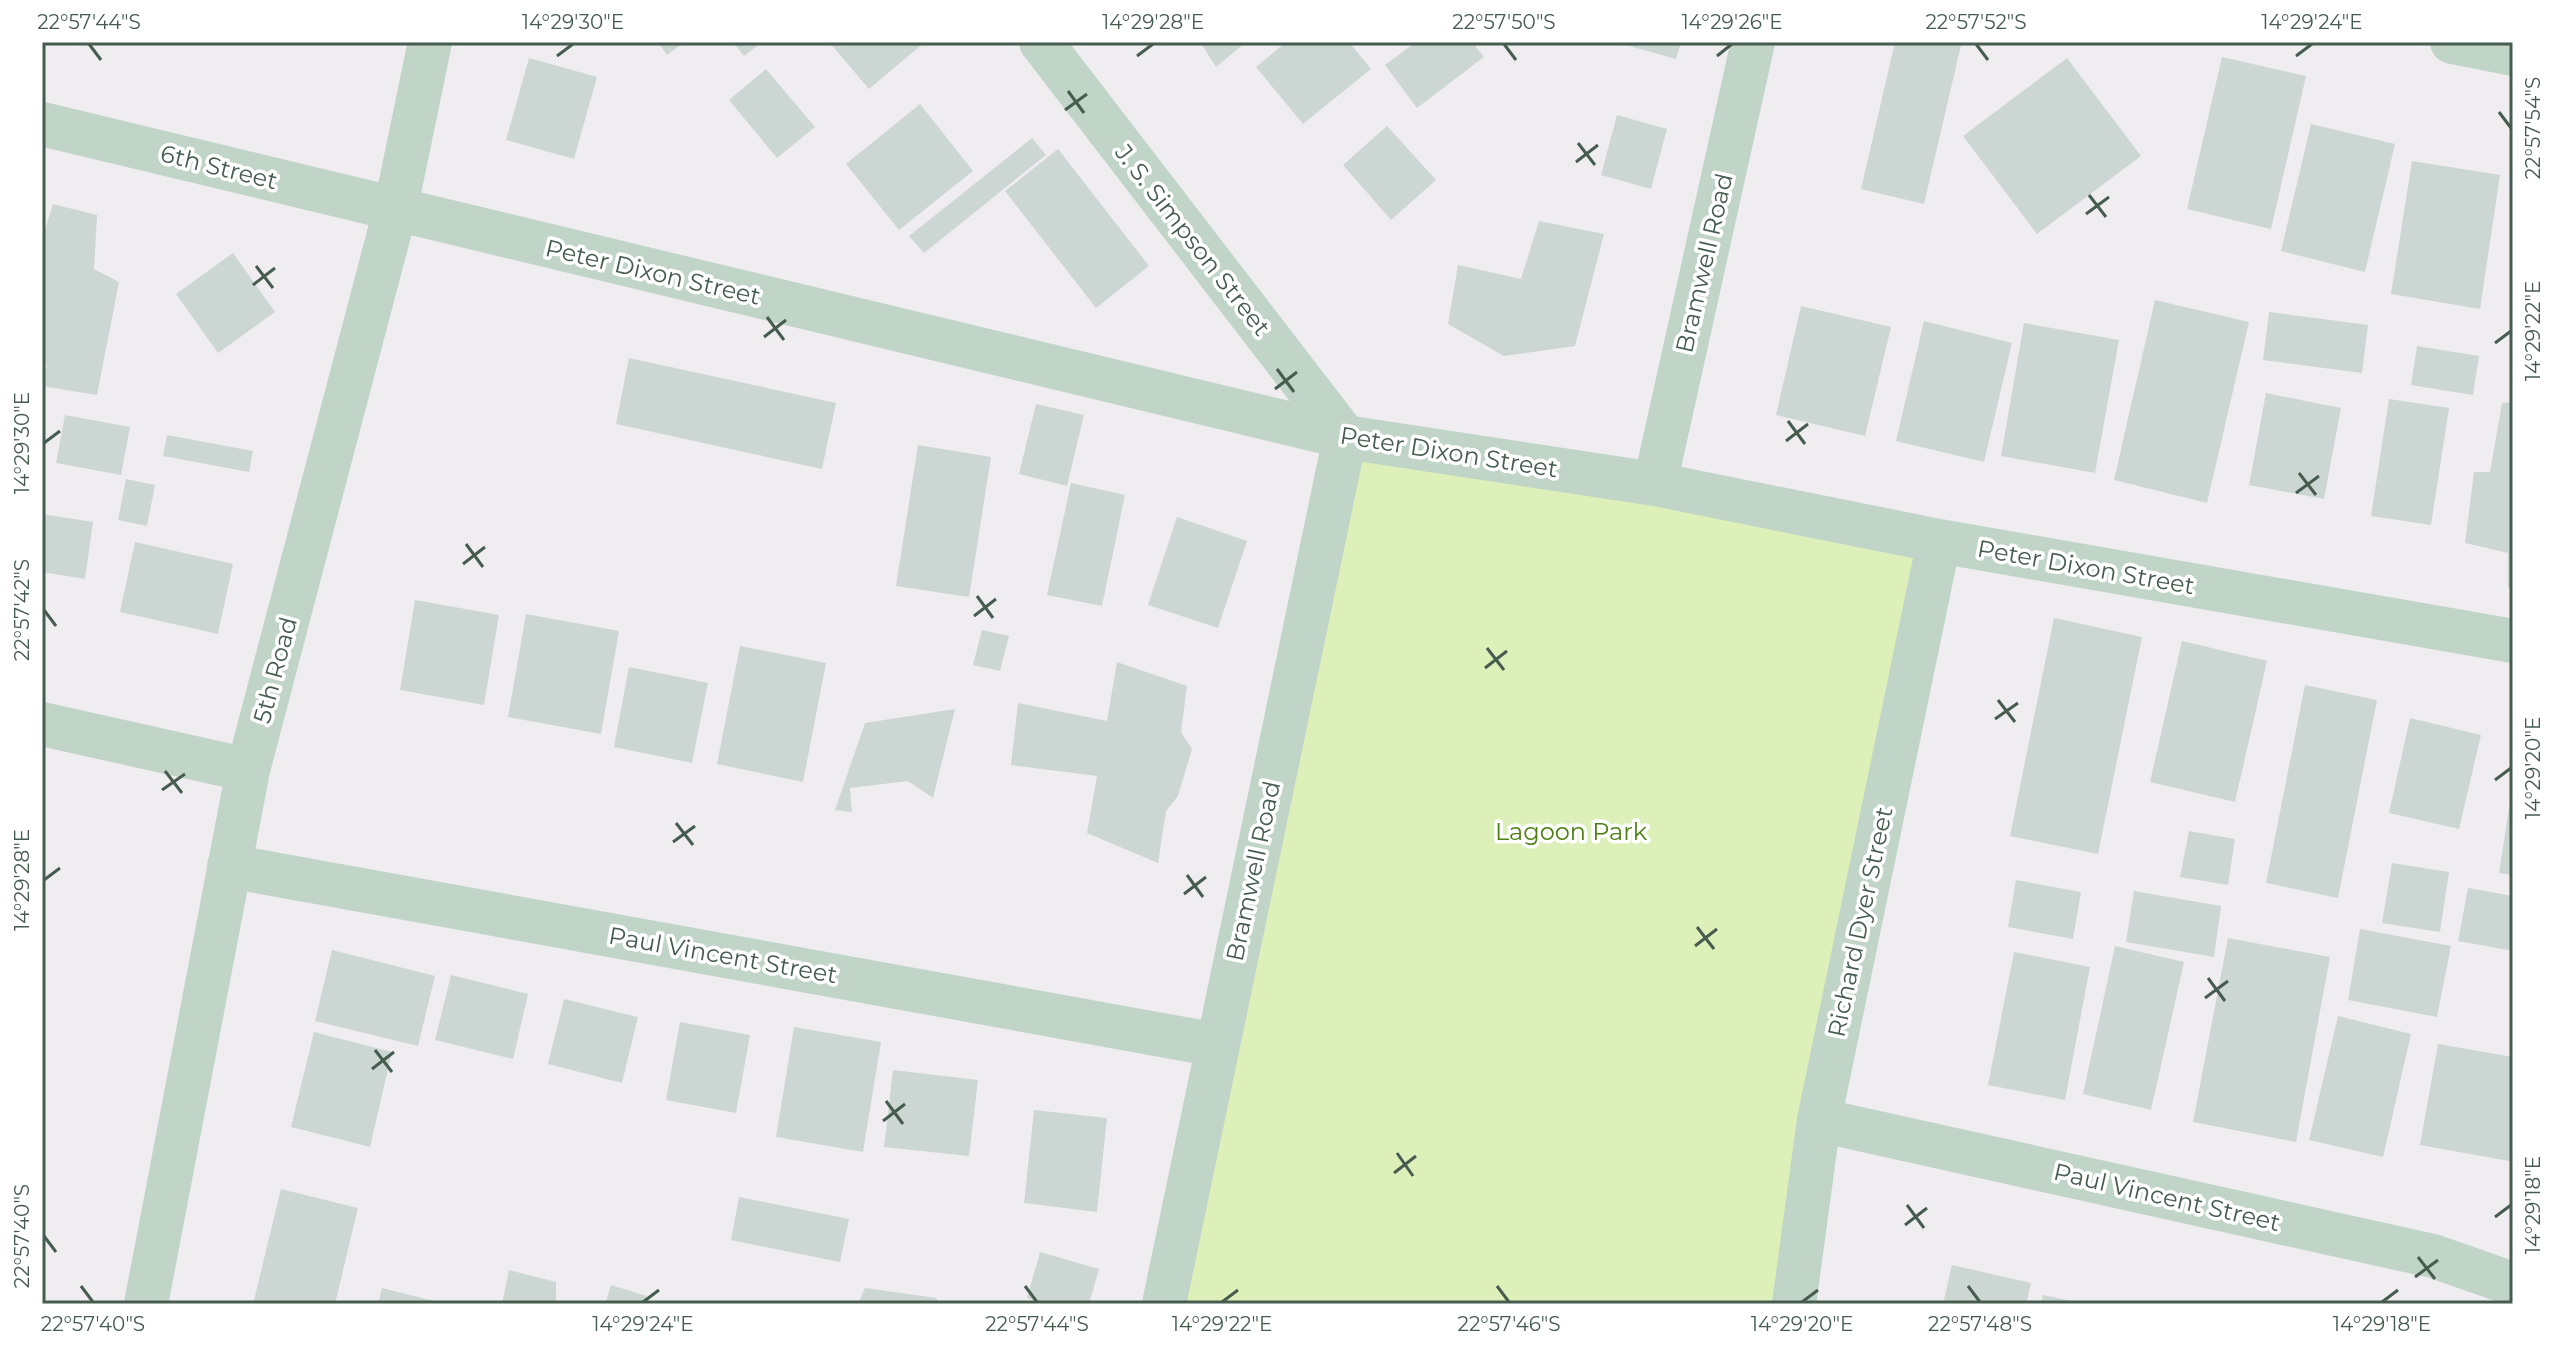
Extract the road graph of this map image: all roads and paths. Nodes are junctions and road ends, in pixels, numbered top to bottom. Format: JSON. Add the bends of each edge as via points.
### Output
{"nodes":[{"id":1,"x":430,"y":42,"type":"edge"},
{"id":2,"x":1041,"y":42,"type":"edge"},
{"id":3,"x":1753,"y":42,"type":"edge"},
{"id":4,"x":2452,"y":42,"type":"edge"},
{"id":5,"x":2513,"y":54,"type":"edge"},
{"id":6,"x":42,"y":124,"type":"edge"},
{"id":7,"x":395,"y":211,"type":"junction"},
{"id":8,"x":1345,"y":437,"type":"junction"},
{"id":9,"x":1655,"y":484,"type":"junction"},
{"id":10,"x":1939,"y":541,"type":"junction"},
{"id":11,"x":2513,"y":641,"type":"edge"},
{"id":12,"x":42,"y":724,"type":"edge"},
{"id":13,"x":248,"y":770,"type":"junction"},
{"id":14,"x":229,"y":866,"type":"junction"},
{"id":15,"x":1217,"y":1045,"type":"junction"},
{"id":16,"x":1819,"y":1120,"type":"junction"},
{"id":17,"x":2513,"y":1284,"type":"edge"},
{"id":18,"x":146,"y":1304,"type":"edge"},
{"id":19,"x":1164,"y":1304,"type":"edge"},
{"id":20,"x":1794,"y":1304,"type":"edge"}],
"edges":[{"from":1,"to":7,"type":"street","name":"5th Road"},
{"from":2,"to":8,"type":"street","name":"J. S. Simpson Street"},
{"from":3,"to":9,"type":"street","name":"Bramwell Road"},
{"from":4,"to":5,"type":"street"},
{"from":6,"to":7,"type":"street","name":"6th Street"},
{"from":7,"to":8,"type":"street","name":"Peter Dixon Street"},
{"from":7,"to":13,"type":"street","name":"5th Road"},
{"from":8,"to":9,"type":"street","name":"Peter Dixon Street"},
{"from":8,"to":15,"type":"street","name":"Bramwell Road"},
{"from":9,"to":10,"type":"street","name":"Peter Dixon Street"},
{"from":10,"to":11,"type":"street","name":"Peter Dixon Street"},
{"from":10,"to":16,"type":"street","name":"Richard Dyer Street"},
{"from":12,"to":13,"type":"street"},
{"from":13,"to":14,"type":"street","name":"5th Road"},
{"from":14,"to":15,"type":"street","name":"Paul Vincent Street"},
{"from":14,"to":18,"type":"street","name":"5th Road"},
{"from":15,"to":19,"type":"street","name":"Bramwell Road"},
{"from":16,"to":17,"type":"street","name":"Paul Vincent Street","via":[[2433,1256]]},
{"from":16,"to":20,"type":"street","name":"Richard Dyer Street"}]}
